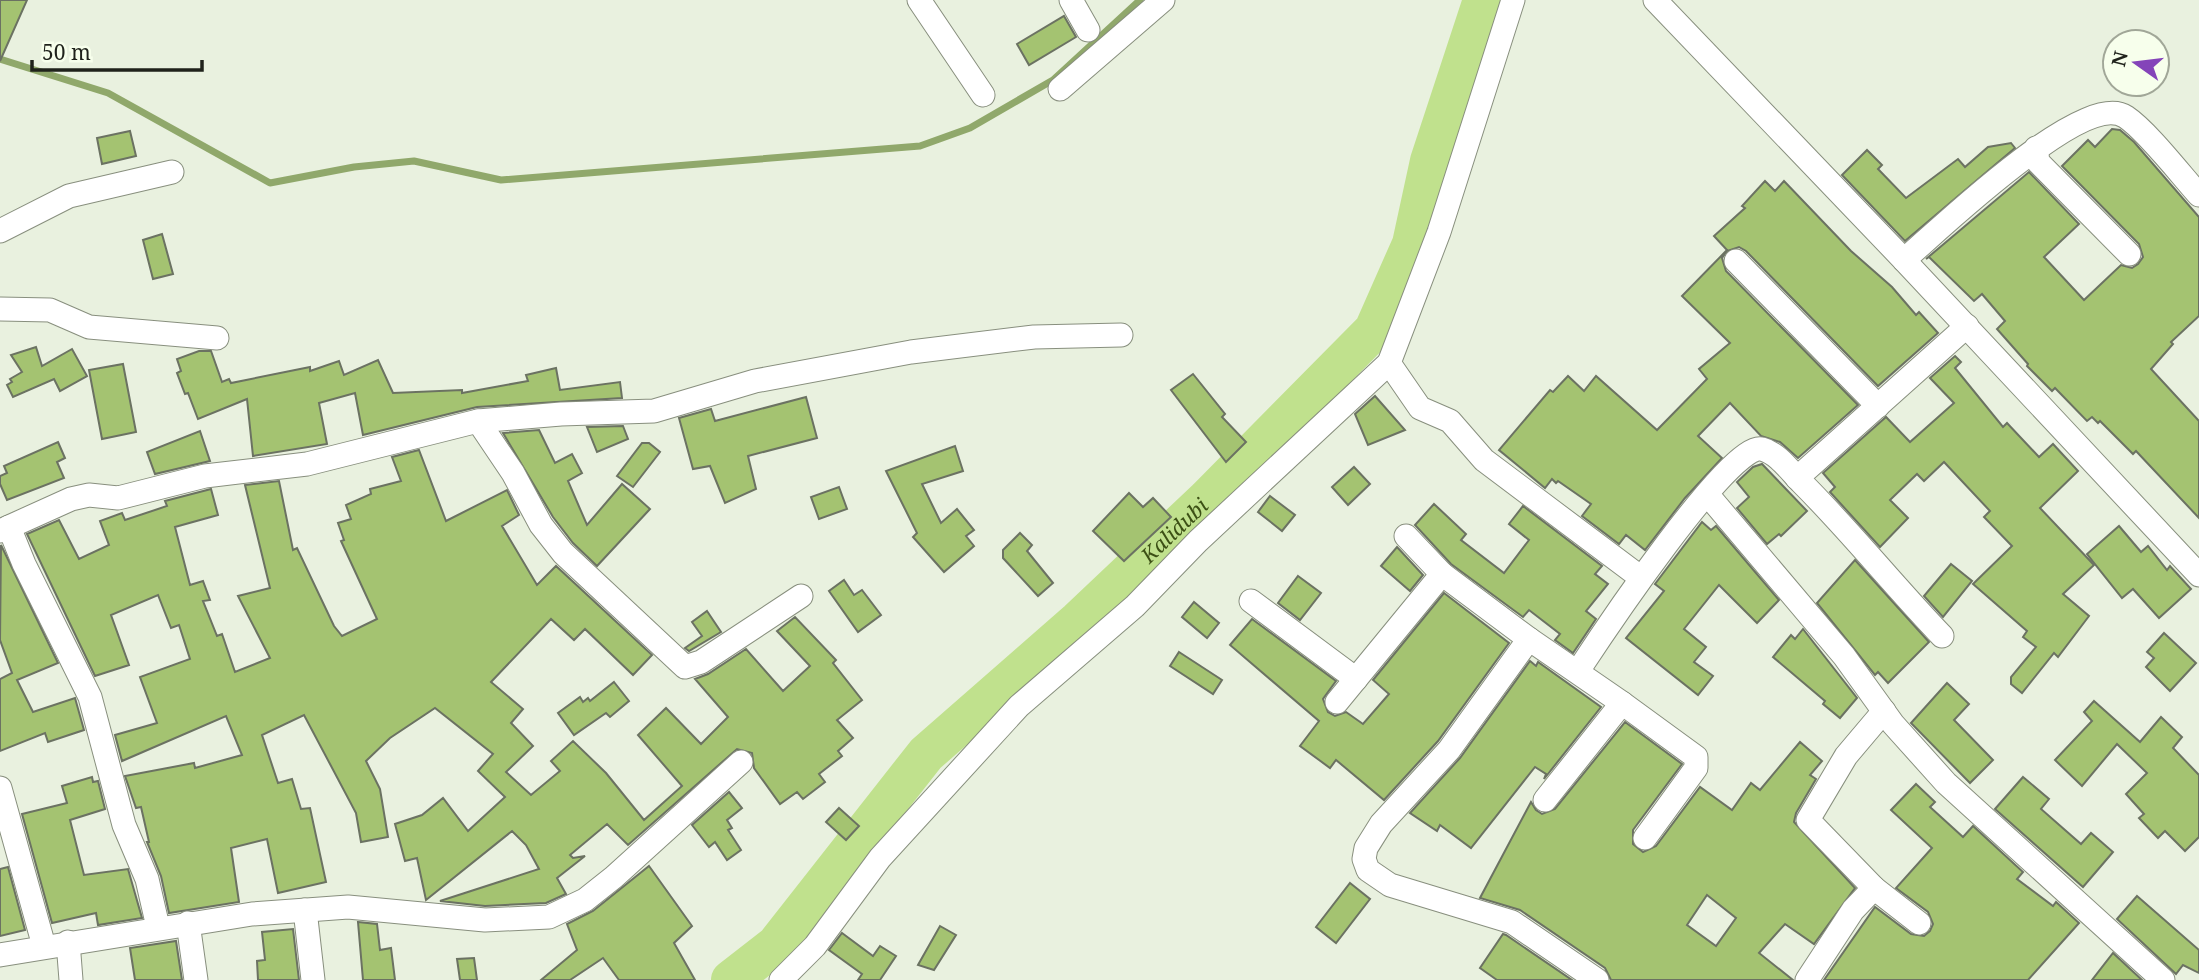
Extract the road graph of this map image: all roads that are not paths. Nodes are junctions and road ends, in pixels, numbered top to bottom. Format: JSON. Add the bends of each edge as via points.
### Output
{"nodes":[{"id":1,"x":919,"y":0,"type":"edge"},
{"id":2,"x":1070,"y":0,"type":"edge"},
{"id":3,"x":1163,"y":0,"type":"edge"},
{"id":4,"x":1513,"y":0,"type":"edge"},
{"id":5,"x":1655,"y":0,"type":"edge"},
{"id":6,"x":1088,"y":30,"type":"dead end"},
{"id":7,"x":1060,"y":89,"type":"dead end"},
{"id":8,"x":983,"y":95,"type":"dead end"},
{"id":9,"x":2036,"y":148,"type":"junction"},
{"id":10,"x":172,"y":172,"type":"dead end"},
{"id":11,"x":2199,"y":195,"type":"edge"},
{"id":12,"x":0,"y":231,"type":"edge"},
{"id":13,"x":2129,"y":254,"type":"dead end"},
{"id":14,"x":1905,"y":260,"type":"junction"},
{"id":15,"x":1736,"y":261,"type":"dead end"},
{"id":16,"x":0,"y":309,"type":"edge"},
{"id":17,"x":1967,"y":326,"type":"junction"},
{"id":18,"x":1121,"y":335,"type":"dead end"},
{"id":19,"x":217,"y":338,"type":"dead end"},
{"id":20,"x":1389,"y":363,"type":"junction"},
{"id":21,"x":1878,"y":406,"type":"junction"},
{"id":22,"x":478,"y":421,"type":"junction"},
{"id":23,"x":1797,"y":478,"type":"junction"},
{"id":24,"x":1707,"y":494,"type":"junction"},
{"id":25,"x":5,"y":529,"type":"edge"},
{"id":26,"x":1406,"y":536,"type":"dead end"},
{"id":27,"x":1442,"y":574,"type":"junction"},
{"id":28,"x":2199,"y":575,"type":"edge"},
{"id":29,"x":1640,"y":578,"type":"junction"},
{"id":30,"x":801,"y":596,"type":"dead end"},
{"id":31,"x":1251,"y":601,"type":"dead end"},
{"id":32,"x":1942,"y":636,"type":"dead end"},
{"id":33,"x":1528,"y":639,"type":"junction"},
{"id":34,"x":1578,"y":671,"type":"junction"},
{"id":35,"x":1356,"y":679,"type":"junction"},
{"id":36,"x":1337,"y":702,"type":"dead end"},
{"id":37,"x":1622,"y":704,"type":"junction"},
{"id":38,"x":1884,"y":711,"type":"junction"},
{"id":39,"x":741,"y":762,"type":"dead end"},
{"id":40,"x":0,"y":788,"type":"edge"},
{"id":41,"x":1545,"y":800,"type":"dead end"},
{"id":42,"x":1645,"y":838,"type":"dead end"},
{"id":43,"x":1874,"y":888,"type":"junction"},
{"id":44,"x":305,"y":910,"type":"junction"},
{"id":45,"x":188,"y":923,"type":"junction"},
{"id":46,"x":1919,"y":923,"type":"dead end"},
{"id":47,"x":158,"y":927,"type":"junction"},
{"id":48,"x":68,"y":942,"type":"junction"},
{"id":49,"x":44,"y":946,"type":"junction"},
{"id":50,"x":0,"y":955,"type":"edge"},
{"id":51,"x":71,"y":980,"type":"edge"},
{"id":52,"x":196,"y":980,"type":"edge"},
{"id":53,"x":313,"y":980,"type":"edge"},
{"id":54,"x":781,"y":980,"type":"edge"},
{"id":55,"x":1597,"y":980,"type":"edge"},
{"id":56,"x":1807,"y":980,"type":"edge"},
{"id":57,"x":2163,"y":980,"type":"edge"}],
"edges":[{"from":1,"to":8,"type":"street"},
{"from":2,"to":6,"type":"street"},
{"from":3,"to":7,"type":"street"},
{"from":4,"to":20,"type":"street","via":[[1439,232]]},
{"from":5,"to":14,"type":"street"},
{"from":9,"to":11,"type":"street","via":[[2088,116],[2107,111],[2125,117]]},
{"from":9,"to":13,"type":"street","via":[[2038,162]]},
{"from":9,"to":14,"type":"street"},
{"from":10,"to":12,"type":"street","via":[[69,196]]},
{"from":14,"to":17,"type":"street"},
{"from":15,"to":21,"type":"street"},
{"from":16,"to":19,"type":"street","via":[[50,310],[89,327]]},
{"from":17,"to":21,"type":"street"},
{"from":17,"to":28,"type":"street"},
{"from":18,"to":22,"type":"street","via":[[1034,337],[911,352],[755,381],[654,411]]},
{"from":20,"to":29,"type":"street","via":[[1420,408],[1450,421],[1484,460]]},
{"from":20,"to":54,"type":"street","via":[[1135,606],[1019,706],[880,858],[816,946]]},
{"from":21,"to":23,"type":"street"},
{"from":22,"to":25,"type":"street","via":[[307,464],[205,476],[118,498],[89,495],[71,499]]},
{"from":22,"to":30,"type":"street","via":[[563,554],[685,667],[702,662]]},
{"from":23,"to":24,"type":"street","via":[[1772,453],[1755,448],[1744,452]]},
{"from":23,"to":32,"type":"street"},
{"from":24,"to":29,"type":"street"},
{"from":24,"to":38,"type":"street","via":[[1844,656]]},
{"from":25,"to":47,"type":"street","via":[[90,697],[124,825],[147,879]]},
{"from":26,"to":27,"type":"street"},
{"from":27,"to":33,"type":"street"},
{"from":27,"to":35,"type":"street"},
{"from":29,"to":34,"type":"street"},
{"from":31,"to":35,"type":"street"},
{"from":33,"to":34,"type":"street"},
{"from":33,"to":55,"type":"street","via":[[1449,750],[1381,824],[1364,859],[1368,870],[1390,885],[1512,922]]},
{"from":34,"to":37,"type":"street"},
{"from":35,"to":36,"type":"street"},
{"from":37,"to":41,"type":"street"},
{"from":37,"to":42,"type":"street","via":[[1696,757],[1696,768]]},
{"from":38,"to":43,"type":"street","via":[[1846,756],[1808,820]]},
{"from":38,"to":57,"type":"street","via":[[1946,783]]},
{"from":39,"to":44,"type":"street","via":[[614,877],[585,900],[549,917],[511,921],[387,908]]},
{"from":40,"to":49,"type":"street"},
{"from":43,"to":46,"type":"street"},
{"from":43,"to":56,"type":"street","via":[[1853,910]]},
{"from":44,"to":45,"type":"street"},
{"from":44,"to":53,"type":"street"},
{"from":45,"to":47,"type":"street"},
{"from":45,"to":52,"type":"street"},
{"from":47,"to":48,"type":"street"},
{"from":48,"to":49,"type":"street"},
{"from":48,"to":51,"type":"street"},
{"from":49,"to":50,"type":"street"}]}
